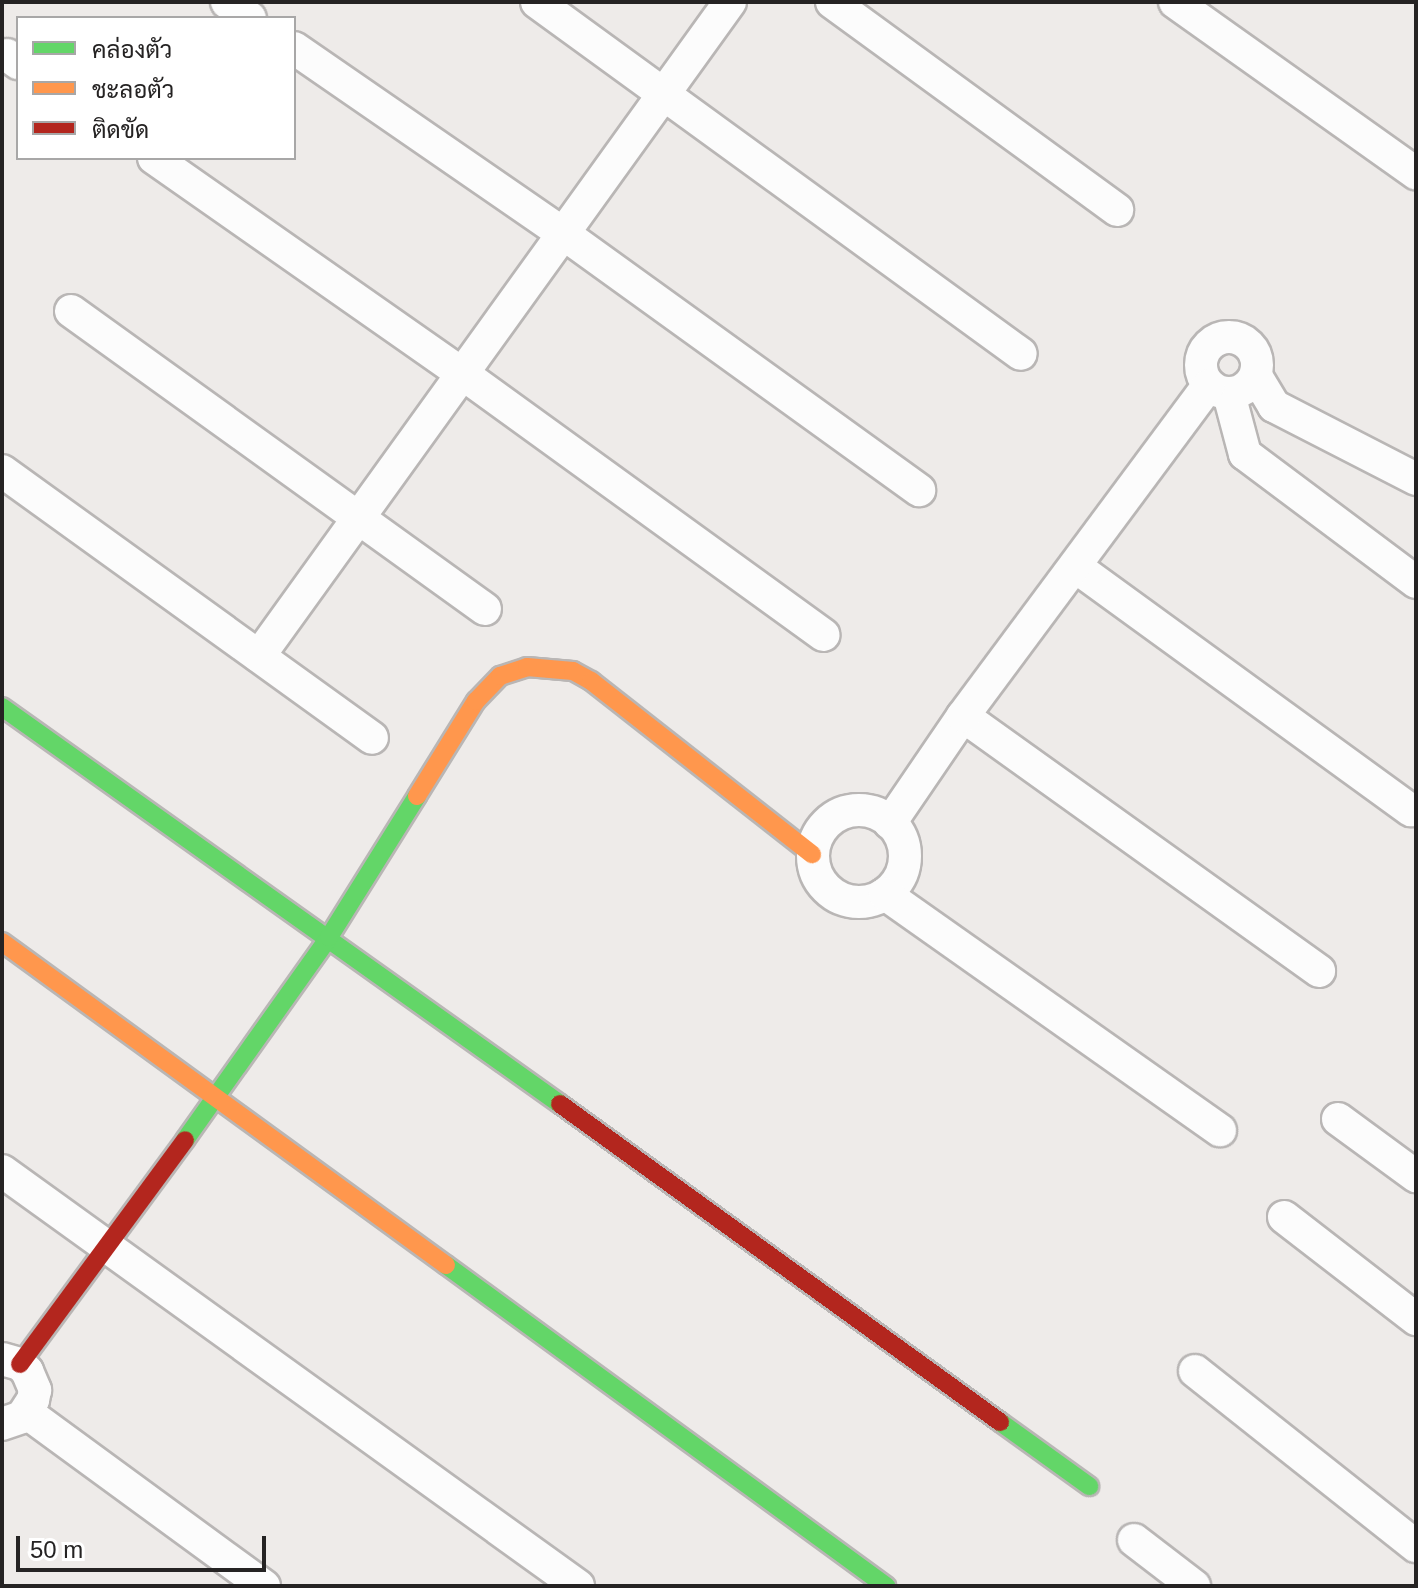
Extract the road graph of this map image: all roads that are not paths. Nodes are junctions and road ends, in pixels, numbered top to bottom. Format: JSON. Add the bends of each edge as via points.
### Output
{"nodes":[{"id":1,"x":227,"y":2,"type":"edge"},
{"id":2,"x":537,"y":2,"type":"edge"},
{"id":3,"x":730,"y":2,"type":"edge"},
{"id":4,"x":832,"y":2,"type":"edge"},
{"id":5,"x":1175,"y":2,"type":"edge"},
{"id":6,"x":247,"y":16,"type":"edge"},
{"id":7,"x":296,"y":49,"type":"edge"},
{"id":8,"x":664,"y":95,"type":"junction"},
{"id":9,"x":157,"y":160,"type":"edge"},
{"id":10,"x":1416,"y":173,"type":"edge"},
{"id":11,"x":1117,"y":210,"type":"dead end"},
{"id":12,"x":564,"y":234,"type":"junction"},
{"id":13,"x":71,"y":311,"type":"dead end"},
{"id":14,"x":1021,"y":354,"type":"dead end"},
{"id":15,"x":463,"y":374,"type":"junction"},
{"id":16,"x":1231,"y":385,"type":"junction"},
{"id":17,"x":2,"y":471,"type":"edge"},
{"id":18,"x":1416,"y":479,"type":"edge"},
{"id":19,"x":919,"y":490,"type":"dead end"},
{"id":20,"x":360,"y":517,"type":"junction"},
{"id":21,"x":1076,"y":567,"type":"junction"},
{"id":22,"x":1416,"y":582,"type":"edge"},
{"id":23,"x":485,"y":609,"type":"dead end"},
{"id":24,"x":823,"y":635,"type":"dead end"},
{"id":25,"x":259,"y":656,"type":"junction"},
{"id":26,"x":2,"y":707,"type":"edge"},
{"id":27,"x":963,"y":716,"type":"junction"},
{"id":28,"x":372,"y":738,"type":"dead end"},
{"id":29,"x":1411,"y":810,"type":"dead end"},
{"id":30,"x":890,"y":823,"type":"junction"},
{"id":31,"x":812,"y":854,"type":"junction"},
{"id":32,"x":885,"y":894,"type":"junction"},
{"id":33,"x":329,"y":937,"type":"junction"},
{"id":34,"x":2,"y":942,"type":"edge"},
{"id":35,"x":1319,"y":971,"type":"dead end"},
{"id":36,"x":215,"y":1094,"type":"junction"},
{"id":37,"x":1338,"y":1119,"type":"dead end"},
{"id":38,"x":1220,"y":1130,"type":"dead end"},
{"id":39,"x":2,"y":1171,"type":"edge"},
{"id":40,"x":1416,"y":1176,"type":"edge"},
{"id":41,"x":1284,"y":1217,"type":"dead end"},
{"id":42,"x":108,"y":1249,"type":"junction"},
{"id":43,"x":1416,"y":1319,"type":"edge"},
{"id":44,"x":11,"y":1362,"type":"edge"},
{"id":45,"x":1195,"y":1371,"type":"dead end"},
{"id":46,"x":14,"y":1418,"type":"edge"},
{"id":47,"x":1089,"y":1486,"type":"dead end"},
{"id":48,"x":1134,"y":1540,"type":"dead end"},
{"id":49,"x":1416,"y":1546,"type":"edge"},
{"id":50,"x":264,"y":1586,"type":"edge"},
{"id":51,"x":578,"y":1586,"type":"edge"},
{"id":52,"x":886,"y":1586,"type":"edge"},
{"id":53,"x":1194,"y":1586,"type":"edge"}],
"edges":[{"from":1,"to":6,"type":"street"},
{"from":2,"to":8,"type":"street"},
{"from":3,"to":8,"type":"street"},
{"from":4,"to":11,"type":"street"},
{"from":5,"to":10,"type":"street"},
{"from":7,"to":12,"type":"street"},
{"from":8,"to":12,"type":"street"},
{"from":8,"to":14,"type":"street"},
{"from":9,"to":15,"type":"street"},
{"from":12,"to":15,"type":"street"},
{"from":12,"to":19,"type":"street"},
{"from":13,"to":20,"type":"street"},
{"from":15,"to":20,"type":"street"},
{"from":15,"to":24,"type":"street"},
{"from":16,"to":18,"type":"street"},
{"from":16,"to":21,"type":"street"},
{"from":16,"to":22,"type":"street","via":[[1245,454]]},
{"from":17,"to":25,"type":"street"},
{"from":20,"to":23,"type":"street"},
{"from":20,"to":25,"type":"street"},
{"from":21,"to":27,"type":"street"},
{"from":21,"to":29,"type":"street"},
{"from":25,"to":28,"type":"street"},
{"from":26,"to":33,"type":"street"},
{"from":27,"to":30,"type":"street"},
{"from":27,"to":35,"type":"street"},
{"from":30,"to":31,"type":"street","via":[[876,813],[847,812],[823,827]]},
{"from":30,"to":32,"type":"street","via":[[899,833],[904,864]]},
{"from":31,"to":32,"type":"street","via":[[814,869],[830,892],[860,902]]},
{"from":31,"to":33,"type":"street","via":[[591,681],[573,671],[527,667],[500,676],[476,701]]},
{"from":32,"to":38,"type":"street"},
{"from":33,"to":36,"type":"street"},
{"from":33,"to":47,"type":"street"},
{"from":34,"to":36,"type":"street"},
{"from":36,"to":42,"type":"street"},
{"from":36,"to":52,"type":"street"},
{"from":37,"to":40,"type":"street"},
{"from":39,"to":42,"type":"street"},
{"from":41,"to":43,"type":"street"},
{"from":42,"to":44,"type":"street"},
{"from":42,"to":51,"type":"street"},
{"from":44,"to":46,"type":"street","via":[[33,1380],[35,1390]]},
{"from":45,"to":49,"type":"street"},
{"from":46,"to":50,"type":"street"},
{"from":48,"to":53,"type":"street"}]}
